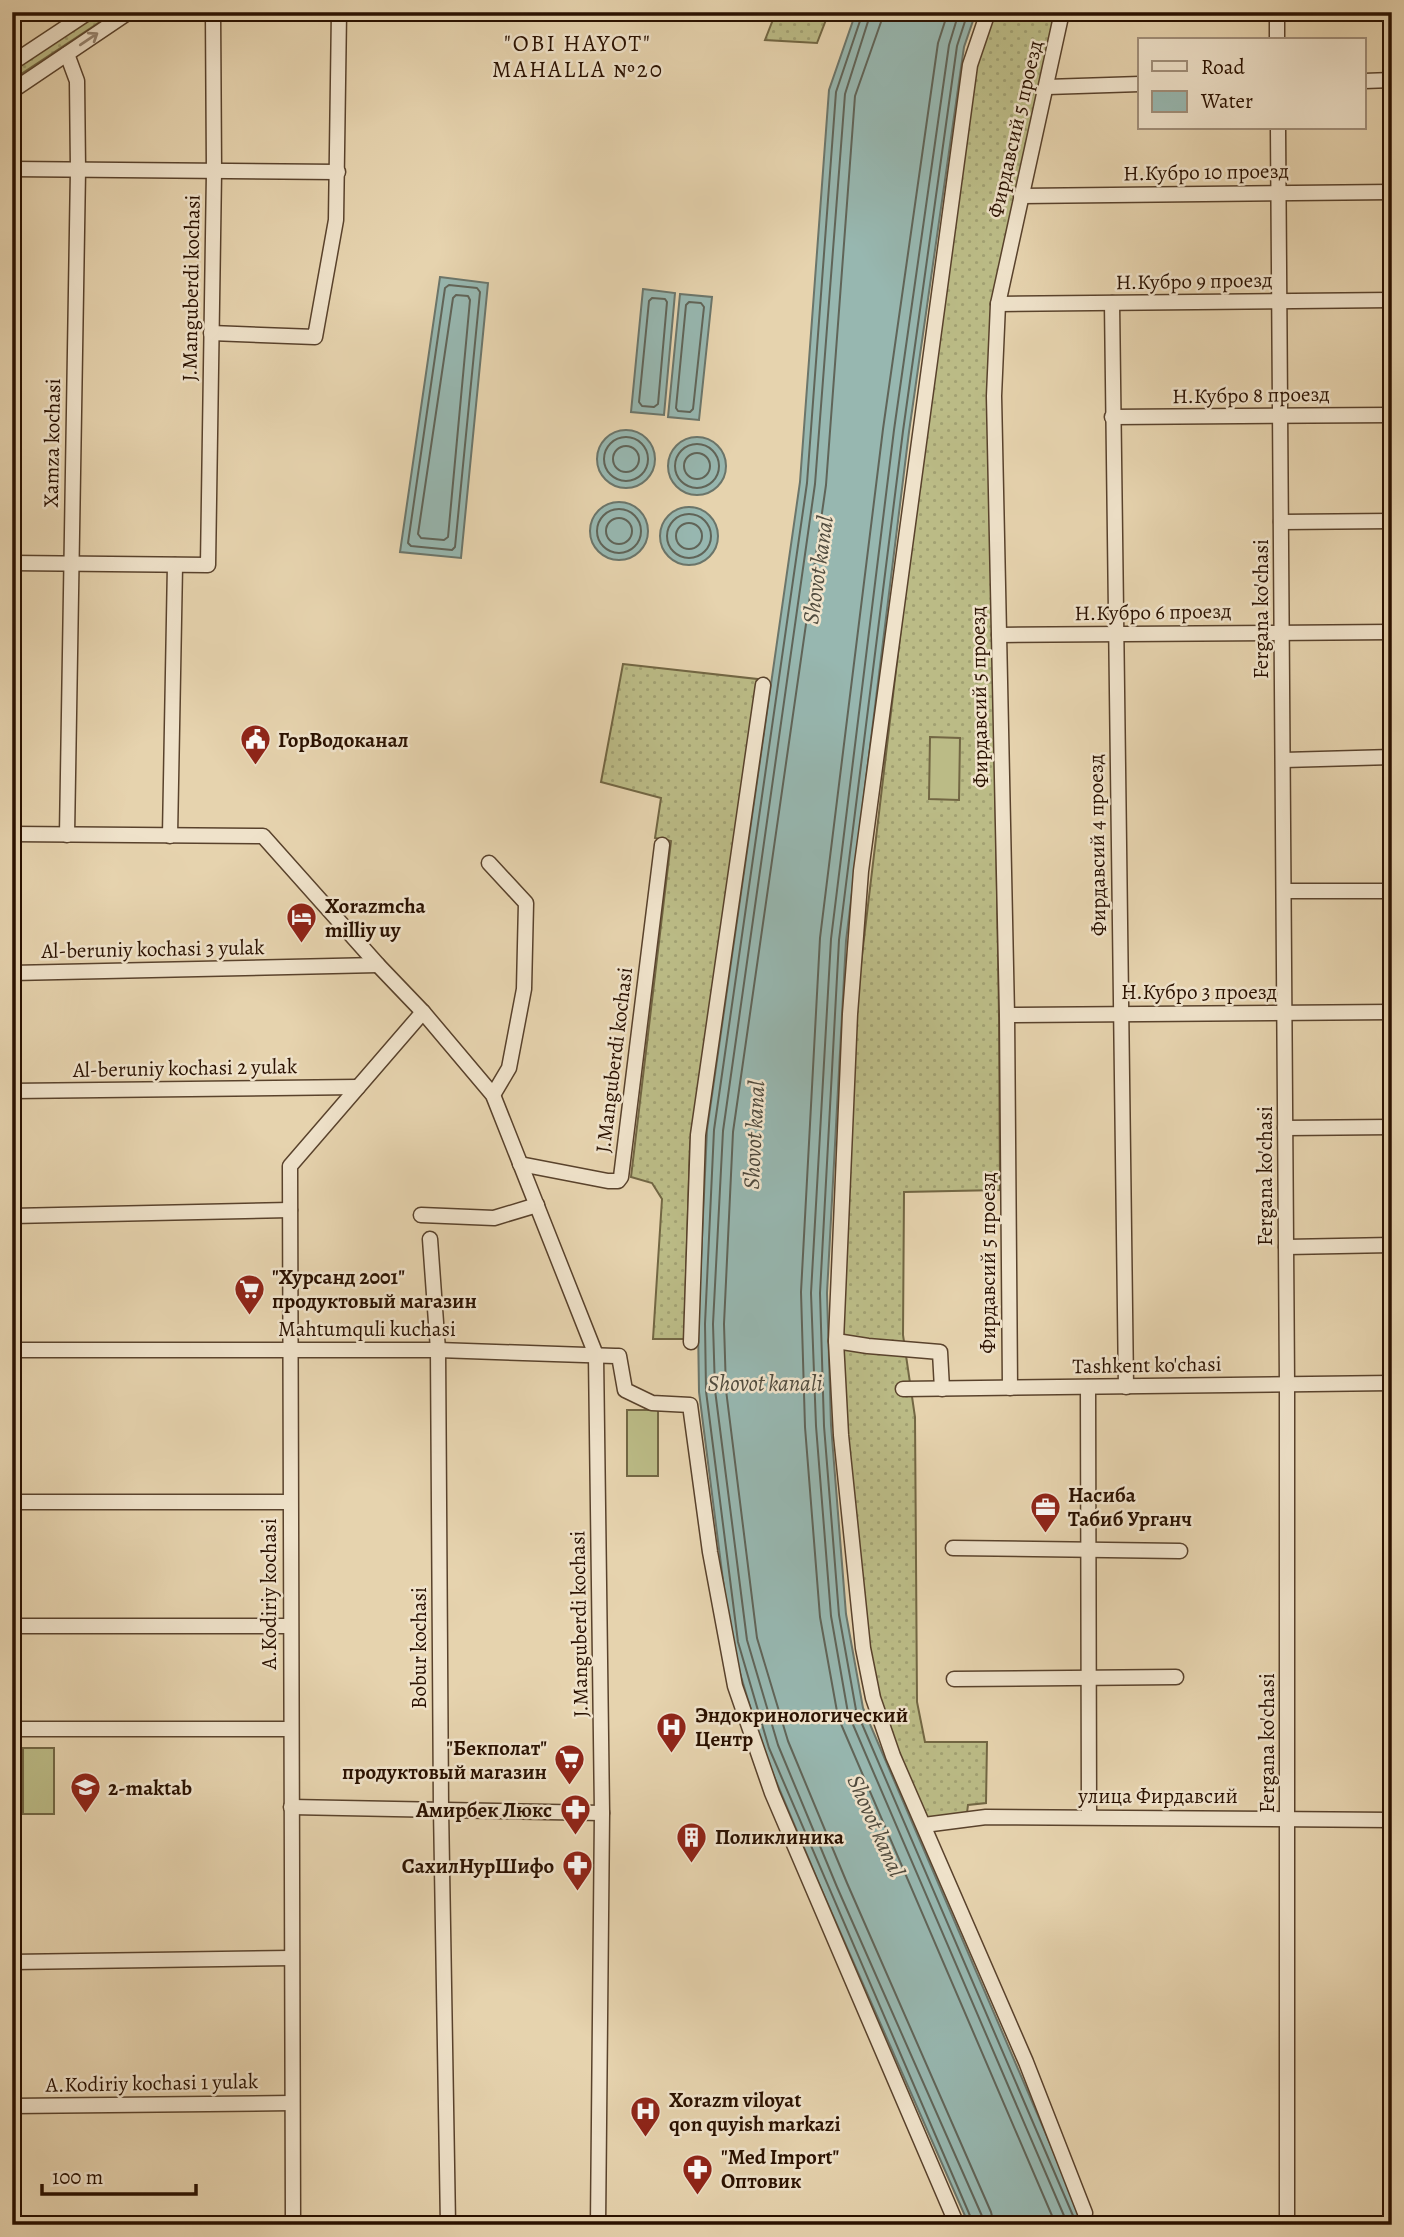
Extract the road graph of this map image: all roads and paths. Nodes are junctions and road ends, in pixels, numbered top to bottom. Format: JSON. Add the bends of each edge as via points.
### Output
{"nodes":[{"id":1,"x":89,"y":12,"type":"edge"},
{"id":2,"x":129,"y":12,"type":"edge"},
{"id":3,"x":213,"y":12,"type":"edge"},
{"id":4,"x":339,"y":12,"type":"edge"},
{"id":5,"x":988,"y":12,"type":"edge"},
{"id":6,"x":1062,"y":12,"type":"edge"},
{"id":7,"x":1277,"y":12,"type":"edge"},
{"id":8,"x":1277,"y":38,"type":"edge"},
{"id":9,"x":67,"y":54,"type":"junction"},
{"id":10,"x":12,"y":63,"type":"edge"},
{"id":11,"x":1366,"y":80,"type":"edge"},
{"id":12,"x":1392,"y":80,"type":"edge"},
{"id":13,"x":1138,"y":84,"type":"edge"},
{"id":14,"x":1047,"y":87,"type":"junction"},
{"id":15,"x":12,"y":91,"type":"edge"},
{"id":16,"x":1278,"y":130,"type":"edge"},
{"id":17,"x":12,"y":169,"type":"edge"},
{"id":18,"x":78,"y":170,"type":"junction"},
{"id":19,"x":214,"y":172,"type":"junction"},
{"id":20,"x":338,"y":172,"type":"junction"},
{"id":21,"x":1279,"y":192,"type":"junction"},
{"id":22,"x":1392,"y":192,"type":"edge"},
{"id":23,"x":1021,"y":196,"type":"junction"},
{"id":24,"x":1392,"y":300,"type":"edge"},
{"id":25,"x":1279,"y":301,"type":"junction"},
{"id":26,"x":1112,"y":303,"type":"junction"},
{"id":27,"x":998,"y":304,"type":"junction"},
{"id":28,"x":211,"y":333,"type":"junction"},
{"id":29,"x":1280,"y":415,"type":"junction"},
{"id":30,"x":1392,"y":415,"type":"edge"},
{"id":31,"x":1112,"y":417,"type":"junction"},
{"id":32,"x":1392,"y":521,"type":"edge"},
{"id":33,"x":1281,"y":522,"type":"junction"},
{"id":34,"x":12,"y":562,"type":"edge"},
{"id":35,"x":70,"y":563,"type":"junction"},
{"id":36,"x":175,"y":565,"type":"junction"},
{"id":37,"x":1282,"y":632,"type":"junction"},
{"id":38,"x":1392,"y":632,"type":"edge"},
{"id":39,"x":1115,"y":633,"type":"junction"},
{"id":40,"x":999,"y":635,"type":"junction"},
{"id":41,"x":763,"y":685,"type":"dead end"},
{"id":42,"x":1392,"y":757,"type":"edge"},
{"id":43,"x":1283,"y":760,"type":"junction"},
{"id":44,"x":12,"y":834,"type":"edge"},
{"id":45,"x":67,"y":835,"type":"junction"},
{"id":46,"x":170,"y":836,"type":"junction"},
{"id":47,"x":662,"y":845,"type":"dead end"},
{"id":48,"x":489,"y":863,"type":"dead end"},
{"id":49,"x":1284,"y":891,"type":"junction"},
{"id":50,"x":1392,"y":891,"type":"edge"},
{"id":51,"x":378,"y":965,"type":"junction"},
{"id":52,"x":12,"y":973,"type":"edge"},
{"id":53,"x":423,"y":1012,"type":"junction"},
{"id":54,"x":1392,"y":1012,"type":"edge"},
{"id":55,"x":1121,"y":1013,"type":"junction"},
{"id":56,"x":1285,"y":1013,"type":"junction"},
{"id":57,"x":1007,"y":1015,"type":"junction"},
{"id":58,"x":358,"y":1087,"type":"junction"},
{"id":59,"x":12,"y":1091,"type":"edge"},
{"id":60,"x":493,"y":1095,"type":"junction"},
{"id":61,"x":1392,"y":1127,"type":"edge"},
{"id":62,"x":1286,"y":1128,"type":"junction"},
{"id":63,"x":520,"y":1164,"type":"junction"},
{"id":64,"x":537,"y":1206,"type":"junction"},
{"id":65,"x":290,"y":1210,"type":"junction"},
{"id":66,"x":421,"y":1215,"type":"dead end"},
{"id":67,"x":12,"y":1216,"type":"edge"},
{"id":68,"x":430,"y":1240,"type":"dead end"},
{"id":69,"x":1392,"y":1245,"type":"edge"},
{"id":70,"x":1286,"y":1247,"type":"junction"},
{"id":71,"x":836,"y":1341,"type":"junction"},
{"id":72,"x":691,"y":1342,"type":"dead end"},
{"id":73,"x":12,"y":1350,"type":"edge"},
{"id":74,"x":289,"y":1350,"type":"junction"},
{"id":75,"x":438,"y":1350,"type":"junction"},
{"id":76,"x":596,"y":1354,"type":"junction"},
{"id":77,"x":1392,"y":1382,"type":"edge"},
{"id":78,"x":1287,"y":1384,"type":"junction"},
{"id":79,"x":1088,"y":1387,"type":"junction"},
{"id":80,"x":1126,"y":1387,"type":"junction"},
{"id":81,"x":1010,"y":1388,"type":"junction"},
{"id":82,"x":942,"y":1389,"type":"junction"},
{"id":83,"x":903,"y":1390,"type":"dead end"},
{"id":84,"x":12,"y":1502,"type":"edge"},
{"id":85,"x":290,"y":1502,"type":"junction"},
{"id":86,"x":953,"y":1548,"type":"dead end"},
{"id":87,"x":1090,"y":1550,"type":"junction"},
{"id":88,"x":1180,"y":1551,"type":"dead end"},
{"id":89,"x":12,"y":1626,"type":"edge"},
{"id":90,"x":290,"y":1626,"type":"junction"},
{"id":91,"x":1090,"y":1676,"type":"junction"},
{"id":92,"x":1176,"y":1677,"type":"dead end"},
{"id":93,"x":954,"y":1679,"type":"dead end"},
{"id":94,"x":290,"y":1729,"type":"junction"},
{"id":95,"x":12,"y":1730,"type":"edge"},
{"id":96,"x":291,"y":1807,"type":"junction"},
{"id":97,"x":441,"y":1808,"type":"junction"},
{"id":98,"x":602,"y":1813,"type":"junction"},
{"id":99,"x":1089,"y":1817,"type":"junction"},
{"id":100,"x":1288,"y":1818,"type":"junction"},
{"id":101,"x":1392,"y":1820,"type":"edge"},
{"id":102,"x":924,"y":1825,"type":"junction"},
{"id":103,"x":291,"y":1958,"type":"junction"},
{"id":104,"x":12,"y":1962,"type":"edge"},
{"id":105,"x":292,"y":2102,"type":"junction"},
{"id":106,"x":12,"y":2106,"type":"edge"},
{"id":107,"x":1085,"y":2213,"type":"dead end"},
{"id":108,"x":293,"y":2225,"type":"edge"},
{"id":109,"x":448,"y":2225,"type":"edge"},
{"id":110,"x":598,"y":2225,"type":"edge"},
{"id":111,"x":957,"y":2225,"type":"edge"},
{"id":112,"x":1287,"y":2225,"type":"edge"}],
"edges":[{"from":1,"to":10,"type":"street"},
{"from":9,"to":2,"type":"street","one_way":true},
{"from":3,"to":19,"type":"street","name":"J.Manguberdi kochasi"},
{"from":4,"to":20,"type":"street"},
{"from":5,"to":71,"type":"street","via":[[970,65],[861,870]]},
{"from":6,"to":14,"type":"street","name":"Фирдавсий 5 проезд"},
{"from":7,"to":8,"type":"street"},
{"from":9,"to":15,"type":"street"},
{"from":9,"to":18,"type":"street","name":"Xamza kochasi","via":[[77,82]]},
{"from":11,"to":12,"type":"street"},
{"from":13,"to":14,"type":"street"},
{"from":14,"to":23,"type":"street","name":"Фирдавсий 5 проезд"},
{"from":16,"to":21,"type":"street","name":"Fergana ko'chasi"},
{"from":17,"to":18,"type":"street"},
{"from":18,"to":19,"type":"street"},
{"from":18,"to":35,"type":"street","name":"Xamza kochasi"},
{"from":19,"to":20,"type":"street"},
{"from":19,"to":28,"type":"street","name":"J.Manguberdi kochasi"},
{"from":20,"to":28,"type":"street","via":[[336,220],[315,337]]},
{"from":21,"to":22,"type":"street","name":"Н.Кубро 10 проезд"},
{"from":21,"to":23,"type":"street","name":"Н.Кубро 10 проезд"},
{"from":21,"to":25,"type":"street","name":"Fergana ko'chasi"},
{"from":23,"to":27,"type":"street","name":"Фирдавсий 5 проезд"},
{"from":24,"to":25,"type":"street","name":"Н.Кубро 9 проезд"},
{"from":25,"to":26,"type":"street","name":"Н.Кубро 9 проезд"},
{"from":25,"to":29,"type":"street","name":"Fergana ko'chasi"},
{"from":26,"to":27,"type":"street","name":"Н.Кубро 9 проезд"},
{"from":26,"to":31,"type":"street","name":"Фирдавсий 4 проезд"},
{"from":27,"to":40,"type":"street","name":"Фирдавсий 5 проезд","via":[[994,396]]},
{"from":28,"to":36,"type":"street","name":"J.Manguberdi kochasi","via":[[208,565]]},
{"from":29,"to":30,"type":"street","name":"Н.Кубро 8 проезд"},
{"from":29,"to":31,"type":"street","name":"Н.Кубро 8 проезд"},
{"from":29,"to":33,"type":"street","name":"Fergana ko'chasi"},
{"from":31,"to":39,"type":"street","name":"Фирдавсий 4 проезд"},
{"from":32,"to":33,"type":"street"},
{"from":33,"to":37,"type":"street","name":"Fergana ko'chasi"},
{"from":34,"to":35,"type":"street"},
{"from":35,"to":36,"type":"street"},
{"from":35,"to":45,"type":"street","name":"Xamza kochasi"},
{"from":36,"to":46,"type":"street"},
{"from":37,"to":38,"type":"street","name":"Н.Кубро 6 проезд"},
{"from":37,"to":39,"type":"street","name":"Н.Кубро 6 проезд"},
{"from":37,"to":43,"type":"street","name":"Fergana ko'chasi"},
{"from":39,"to":40,"type":"street","name":"Н.Кубро 6 проезд"},
{"from":39,"to":55,"type":"street","name":"Фирдавсий 4 проезд"},
{"from":40,"to":57,"type":"street","name":"Фирдавсий 5 проезд"},
{"from":41,"to":72,"type":"street","via":[[698,1135]]},
{"from":42,"to":43,"type":"street"},
{"from":43,"to":49,"type":"street","name":"Fergana ko'chasi"},
{"from":44,"to":45,"type":"street"},
{"from":45,"to":46,"type":"street"},
{"from":46,"to":51,"type":"street","name":"J.Manguberdi kochasi","via":[[263,836]]},
{"from":47,"to":63,"type":"street","name":"J.Manguberdi kochasi","via":[[621,1177],[608,1181]]},
{"from":48,"to":60,"type":"street","via":[[526,903],[524,989],[509,1068]]},
{"from":49,"to":50,"type":"street"},
{"from":49,"to":56,"type":"street","name":"Fergana ko'chasi"},
{"from":51,"to":52,"type":"street","name":"Al-beruniy kochasi 3 yulak"},
{"from":51,"to":53,"type":"street","name":"J.Manguberdi kochasi"},
{"from":53,"to":58,"type":"street","name":"A.Kodiriy kochasi"},
{"from":53,"to":60,"type":"street","name":"J.Manguberdi kochasi"},
{"from":54,"to":56,"type":"street","name":"Н.Кубро 3 проезд"},
{"from":55,"to":56,"type":"street","name":"Н.Кубро 3 проезд"},
{"from":55,"to":57,"type":"street","name":"Н.Кубро 3 проезд"},
{"from":55,"to":80,"type":"street","name":"Фирдавсий 4 проезд"},
{"from":56,"to":62,"type":"street","name":"Fergana ko'chasi"},
{"from":57,"to":81,"type":"street","name":"Фирдавсий 5 проезд"},
{"from":58,"to":59,"type":"street","name":"Al-beruniy kochasi 2 yulak"},
{"from":58,"to":65,"type":"street","name":"A.Kodiriy kochasi","via":[[290,1166]]},
{"from":60,"to":63,"type":"street","name":"J.Manguberdi kochasi"},
{"from":61,"to":62,"type":"street"},
{"from":62,"to":70,"type":"street","name":"Fergana ko'chasi"},
{"from":63,"to":64,"type":"street","name":"J.Manguberdi kochasi"},
{"from":64,"to":66,"type":"street","via":[[494,1218]]},
{"from":64,"to":76,"type":"street","name":"J.Manguberdi kochasi"},
{"from":65,"to":67,"type":"street"},
{"from":65,"to":74,"type":"street","name":"A.Kodiriy kochasi"},
{"from":68,"to":75,"type":"street","name":"Bobur kochasi"},
{"from":69,"to":70,"type":"street"},
{"from":70,"to":78,"type":"street","name":"Fergana ko'chasi"},
{"from":71,"to":82,"type":"street","via":[[940,1352]]},
{"from":71,"to":102,"type":"street","via":[[863,1648],[873,1698]]},
{"from":73,"to":74,"type":"street","name":"Mahtumquli kuchasi"},
{"from":74,"to":75,"type":"street","name":"Mahtumquli kuchasi"},
{"from":74,"to":85,"type":"street","name":"A.Kodiriy kochasi"},
{"from":75,"to":76,"type":"street","name":"Mahtumquli kuchasi"},
{"from":75,"to":97,"type":"street","name":"Bobur kochasi"},
{"from":76,"to":98,"type":"street","name":"J.Manguberdi kochasi"},
{"from":76,"to":111,"type":"street","via":[[619,1356],[625,1391],[652,1403],[690,1405],[735,1686],[772,1793]]},
{"from":77,"to":78,"type":"street","name":"Tashkent ko'chasi"},
{"from":78,"to":80,"type":"street","name":"Tashkent ko'chasi"},
{"from":78,"to":100,"type":"street","name":"Fergana ko'chasi"},
{"from":79,"to":80,"type":"street","name":"Tashkent ko'chasi"},
{"from":79,"to":81,"type":"street","name":"Tashkent ko'chasi"},
{"from":79,"to":87,"type":"street"},
{"from":81,"to":82,"type":"street","name":"Tashkent ko'chasi"},
{"from":82,"to":83,"type":"street","name":"Tashkent ko'chasi"},
{"from":84,"to":85,"type":"street"},
{"from":85,"to":90,"type":"street","name":"A.Kodiriy kochasi"},
{"from":86,"to":87,"type":"street"},
{"from":87,"to":88,"type":"street"},
{"from":87,"to":91,"type":"street"},
{"from":89,"to":90,"type":"street"},
{"from":90,"to":94,"type":"street","name":"A.Kodiriy kochasi"},
{"from":91,"to":92,"type":"street"},
{"from":91,"to":93,"type":"street"},
{"from":91,"to":99,"type":"street"},
{"from":94,"to":95,"type":"street"},
{"from":94,"to":96,"type":"street","name":"A.Kodiriy kochasi"},
{"from":96,"to":97,"type":"street"},
{"from":96,"to":103,"type":"street","name":"A.Kodiriy kochasi"},
{"from":97,"to":98,"type":"street"},
{"from":97,"to":109,"type":"street","name":"Bobur kochasi"},
{"from":98,"to":110,"type":"street","name":"J.Manguberdi kochasi"},
{"from":99,"to":100,"type":"street","name":"улица Фирдавсий"},
{"from":99,"to":102,"type":"street","name":"улица Фирдавсий","via":[[986,1816]]},
{"from":100,"to":101,"type":"street","name":"улица Фирдавсий"},
{"from":100,"to":112,"type":"street","name":"Fergana ko'chasi"},
{"from":102,"to":107,"type":"street"},
{"from":103,"to":104,"type":"street"},
{"from":103,"to":105,"type":"street","name":"A.Kodiriy kochasi"},
{"from":105,"to":106,"type":"street","name":"A.Kodiriy kochasi 1 yulak"},
{"from":105,"to":108,"type":"street","name":"A.Kodiriy kochasi"}]}
